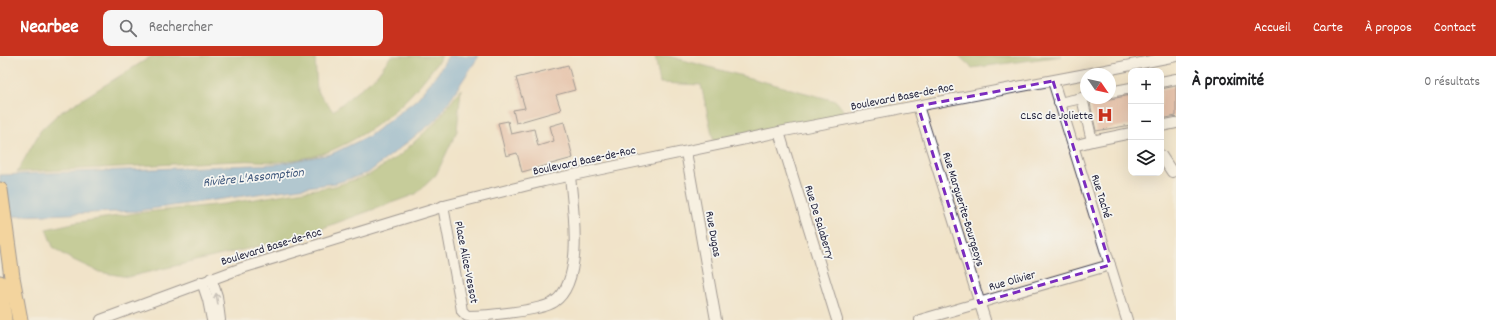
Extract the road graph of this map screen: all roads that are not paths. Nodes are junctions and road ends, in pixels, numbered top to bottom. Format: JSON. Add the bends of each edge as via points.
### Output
{"nodes":[{"id":1,"x":1176,"y":56,"type":"edge"},
{"id":2,"x":1146,"y":67,"type":"edge"},
{"id":3,"x":1116,"y":70,"type":"edge"},
{"id":4,"x":1080,"y":75,"type":"edge"},
{"id":5,"x":1176,"y":79,"type":"edge"},
{"id":6,"x":1052,"y":81,"type":"junction"},
{"id":7,"x":1164,"y":81,"type":"edge"},
{"id":8,"x":1128,"y":89,"type":"edge"},
{"id":9,"x":1116,"y":91,"type":"edge"},
{"id":10,"x":1080,"y":99,"type":"edge"},
{"id":11,"x":1059,"y":103,"type":"junction"},
{"id":12,"x":1085,"y":104,"type":"edge"},
{"id":13,"x":918,"y":106,"type":"junction"},
{"id":14,"x":1176,"y":123,"type":"edge"},
{"id":15,"x":1164,"y":125,"type":"edge"},
{"id":16,"x":779,"y":132,"type":"junction"},
{"id":17,"x":1128,"y":134,"type":"edge"},
{"id":18,"x":1092,"y":141,"type":"junction"},
{"id":19,"x":1073,"y":146,"type":"junction"},
{"id":20,"x":686,"y":152,"type":"junction"},
{"id":21,"x":1164,"y":158,"type":"edge"},
{"id":22,"x":1176,"y":172,"type":"edge"},
{"id":23,"x":570,"y":176,"type":"junction"},
{"id":24,"x":0,"y":190,"type":"edge"},
{"id":25,"x":443,"y":206,"type":"junction"},
{"id":26,"x":1110,"y":265,"type":"junction"},
{"id":27,"x":207,"y":280,"type":"junction"},
{"id":28,"x":0,"y":284,"type":"edge"},
{"id":29,"x":980,"y":303,"type":"junction"},
{"id":30,"x":4,"y":320,"type":"edge"},
{"id":31,"x":20,"y":320,"type":"edge"},
{"id":32,"x":101,"y":320,"type":"edge"},
{"id":33,"x":212,"y":320,"type":"edge"},
{"id":34,"x":220,"y":320,"type":"edge"},
{"id":35,"x":716,"y":320,"type":"edge"},
{"id":36,"x":837,"y":320,"type":"edge"},
{"id":37,"x":920,"y":320,"type":"edge"},
{"id":38,"x":985,"y":320,"type":"edge"},
{"id":39,"x":1127,"y":320,"type":"edge"}],
"edges":[{"from":1,"to":2,"type":"street","name":"Boulevard Base-de-Roc"},
{"from":2,"to":3,"type":"street","name":"Boulevard Base-de-Roc"},
{"from":4,"to":6,"type":"street","name":"Boulevard Base-de-Roc"},
{"from":5,"to":7,"type":"street"},
{"from":6,"to":11,"type":"street","name":"Rue Taché"},
{"from":6,"to":13,"type":"street","name":"Boulevard Base-de-Roc"},
{"from":8,"to":9,"type":"street"},
{"from":10,"to":11,"type":"street"},
{"from":11,"to":19,"type":"street","name":"Rue Taché"},
{"from":12,"to":18,"type":"street"},
{"from":13,"to":16,"type":"street","name":"Boulevard Base-de-Roc"},
{"from":13,"to":29,"type":"street","name":"Rue Marguerite-Bourgeoys"},
{"from":14,"to":15,"type":"street"},
{"from":16,"to":20,"type":"street","name":"Boulevard Base-de-Roc"},
{"from":16,"to":36,"type":"street","name":"Rue De Salaberry"},
{"from":17,"to":18,"type":"street"},
{"from":18,"to":19,"type":"street"},
{"from":19,"to":26,"type":"street","name":"Rue Taché"},
{"from":20,"to":23,"type":"street","name":"Boulevard Base-de-Roc"},
{"from":20,"to":35,"type":"street","name":"Rue Dugas"},
{"from":21,"to":22,"type":"street","via":[[1172,172]]},
{"from":23,"to":25,"type":"street","name":"Boulevard Base-de-Roc"},
{"from":23,"to":25,"type":"street","name":"Place Alice-Vessot","via":[[574,243],[570,278],[564,293],[554,302],[540,307],[466,316],[462,311]]},
{"from":24,"to":31,"type":"highway"},
{"from":25,"to":27,"type":"street","name":"Boulevard Base-de-Roc"},
{"from":26,"to":29,"type":"street","name":"Rue Olivier"},
{"from":26,"to":39,"type":"street","name":"Rue Taché"},
{"from":27,"to":32,"type":"street","name":"Boulevard Base-de-Roc"},
{"from":27,"to":33,"type":"street"},
{"from":34,"to":27,"type":"street","one_way":true,"via":[[217,296]]},
{"from":28,"to":30,"type":"highway"},
{"from":29,"to":37,"type":"street","name":"Rue Olivier"},
{"from":29,"to":38,"type":"street","name":"Rue Marguerite-Bourgeoys"}]}
